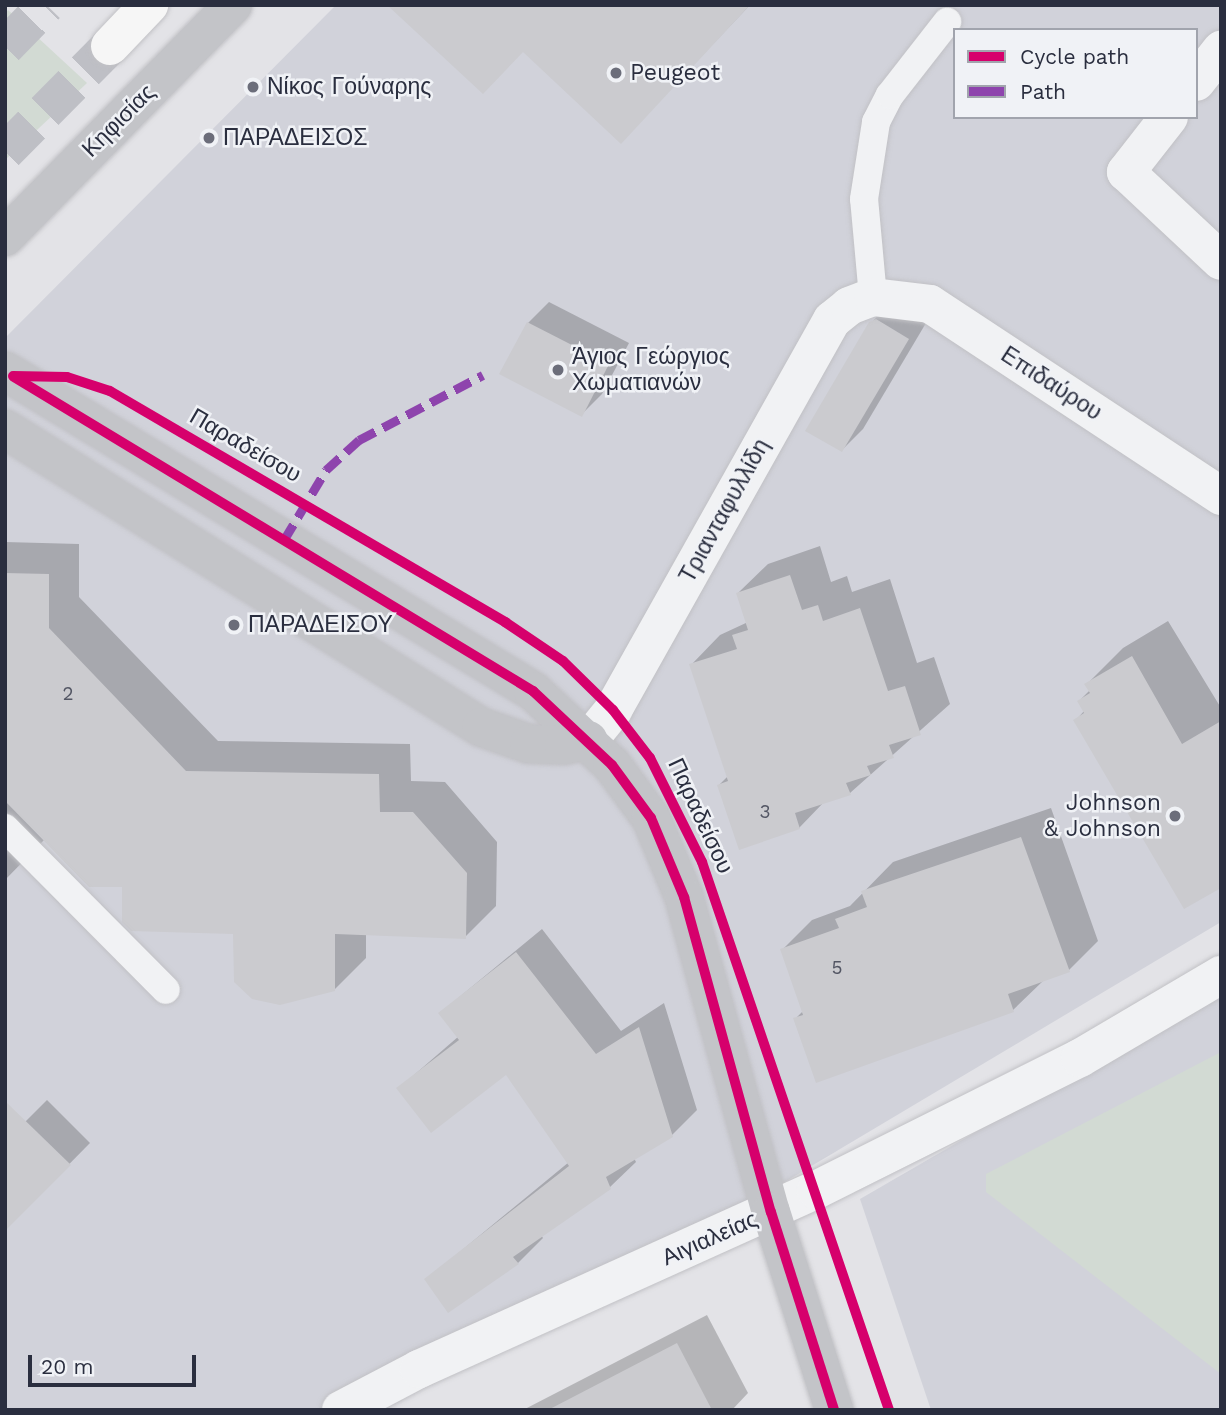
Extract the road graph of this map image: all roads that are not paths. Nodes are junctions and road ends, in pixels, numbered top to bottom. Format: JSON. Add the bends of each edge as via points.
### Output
{"nodes":[{"id":1,"x":149,"y":5,"type":"edge"},
{"id":2,"x":233,"y":5,"type":"edge"},
{"id":3,"x":947,"y":22,"type":"dead end"},
{"id":4,"x":110,"y":46,"type":"tunnel mouth"},
{"id":5,"x":1221,"y":50,"type":"edge"},
{"id":6,"x":1198,"y":79,"type":"edge"},
{"id":7,"x":1167,"y":119,"type":"edge"},
{"id":8,"x":5,"y":237,"type":"edge"},
{"id":9,"x":1221,"y":261,"type":"edge"},
{"id":10,"x":873,"y":297,"type":"junction"},
{"id":11,"x":5,"y":371,"type":"edge"},
{"id":12,"x":5,"y":429,"type":"edge"},
{"id":13,"x":5,"y":457,"type":"edge"},
{"id":14,"x":63,"y":466,"type":"junction"},
{"id":15,"x":1221,"y":496,"type":"edge"},
{"id":16,"x":589,"y":740,"type":"junction"},
{"id":17,"x":5,"y":828,"type":"edge"},
{"id":18,"x":1221,"y":975,"type":"edge"},
{"id":19,"x":166,"y":990,"type":"dead end"},
{"id":20,"x":771,"y":1212,"type":"junction"},
{"id":21,"x":341,"y":1410,"type":"edge"},
{"id":22,"x":834,"y":1410,"type":"edge"}],
"edges":[{"from":1,"to":4,"type":"main road"},
{"from":2,"to":8,"type":"street","name":"Κηφισίας"},
{"from":3,"to":10,"type":"lane","via":[[890,95],[876,122],[864,199]]},
{"from":5,"to":6,"type":"street"},
{"from":7,"to":9,"type":"street","via":[[1126,172]]},
{"from":10,"to":15,"type":"street","name":"Επιδαύρου","via":[[930,304]]},
{"from":10,"to":16,"type":"street","name":"Τριανταφυλλίδη","via":[[849,306],[832,320],[613,710]]},
{"from":11,"to":16,"type":"street","name":"Παραδείσου","via":[[533,691]]},
{"from":12,"to":14,"type":"street"},
{"from":13,"to":14,"type":"street"},
{"from":14,"to":16,"type":"street","via":[[481,727],[529,744]]},
{"from":16,"to":20,"type":"street","name":"Παραδείσου","via":[[636,796],[673,868]]},
{"from":17,"to":19,"type":"lane"},
{"from":18,"to":20,"type":"street","name":"Αιγιαλείας","via":[[1080,1058]]},
{"from":20,"to":21,"type":"street","name":"Αιγιαλείας","via":[[419,1368]]},
{"from":20,"to":22,"type":"street","name":"Παραδείσου"}]}
